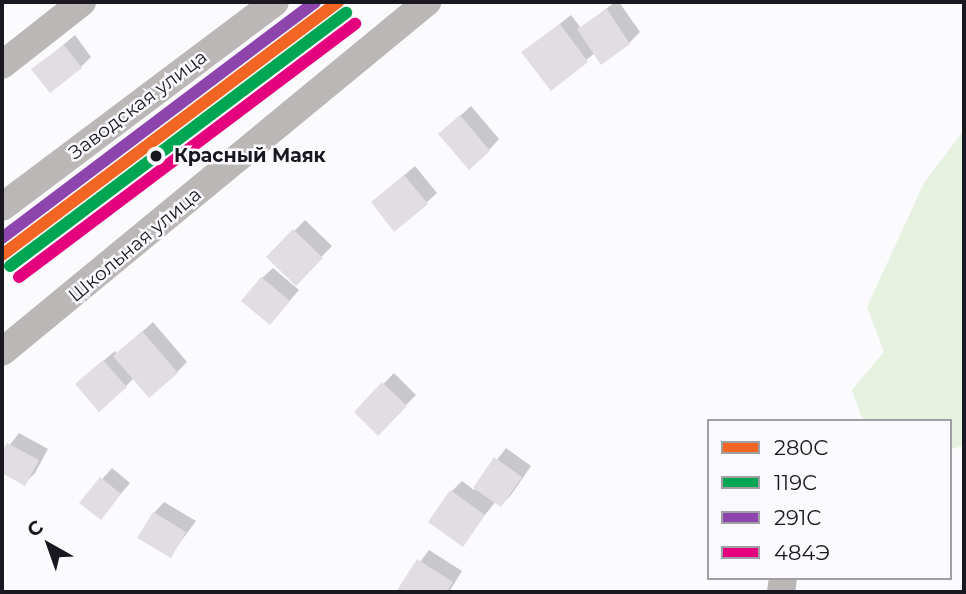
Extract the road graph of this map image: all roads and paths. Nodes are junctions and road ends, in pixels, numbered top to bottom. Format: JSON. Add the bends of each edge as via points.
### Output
{"nodes":[{"id":1,"x":82,"y":2,"type":"edge"},
{"id":2,"x":275,"y":2,"type":"edge"},
{"id":3,"x":427,"y":2,"type":"edge"},
{"id":4,"x":2,"y":65,"type":"edge"},
{"id":5,"x":2,"y":207,"type":"edge"},
{"id":6,"x":2,"y":352,"type":"edge"}],
"edges":[{"from":1,"to":4,"type":"street"},
{"from":2,"to":5,"type":"street","name":"Заводская улица"},
{"from":3,"to":6,"type":"street","name":"Школьная улица"}]}
